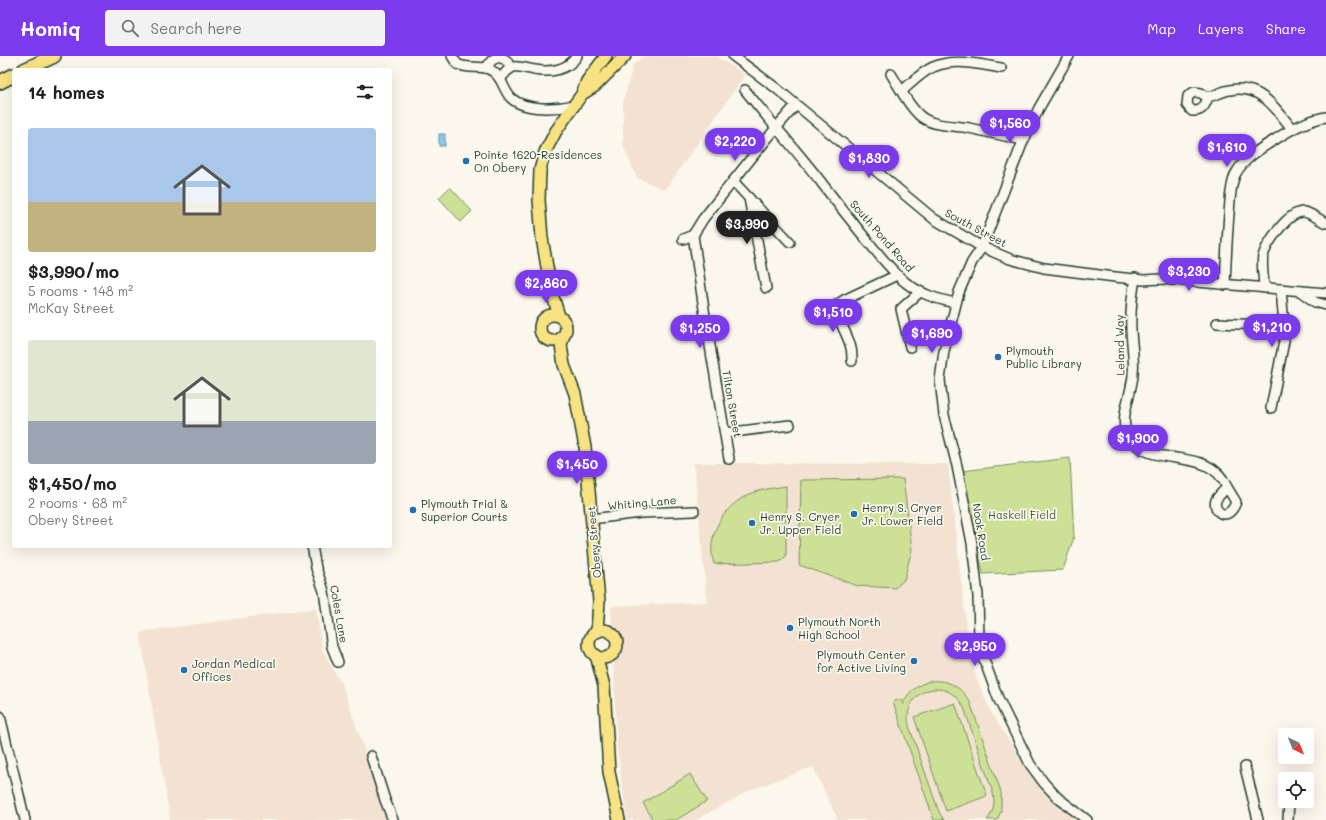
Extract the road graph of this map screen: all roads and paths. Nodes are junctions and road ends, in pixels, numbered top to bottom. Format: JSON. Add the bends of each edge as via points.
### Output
{"nodes":[{"id":1,"x":54,"y":56,"type":"edge"},
{"id":2,"x":452,"y":56,"type":"edge"},
{"id":3,"x":577,"y":56,"type":"edge"},
{"id":4,"x":606,"y":56,"type":"edge"},
{"id":5,"x":625,"y":56,"type":"edge"},
{"id":6,"x":733,"y":56,"type":"edge"},
{"id":7,"x":1069,"y":56,"type":"edge"},
{"id":8,"x":28,"y":68,"type":"edge"},
{"id":9,"x":486,"y":68,"type":"junction"},
{"id":10,"x":511,"y":68,"type":"junction"},
{"id":11,"x":1001,"y":68,"type":"dead end"},
{"id":12,"x":891,"y":74,"type":"dead end"},
{"id":13,"x":12,"y":76,"type":"edge"},
{"id":14,"x":500,"y":80,"type":"junction"},
{"id":15,"x":0,"y":82,"type":"edge"},
{"id":16,"x":745,"y":90,"type":"dead end"},
{"id":17,"x":902,"y":91,"type":"junction"},
{"id":18,"x":582,"y":94,"type":"junction"},
{"id":19,"x":1208,"y":97,"type":"dead end"},
{"id":20,"x":574,"y":105,"type":"junction"},
{"id":21,"x":796,"y":105,"type":"junction"},
{"id":22,"x":1326,"y":117,"type":"edge"},
{"id":23,"x":776,"y":128,"type":"junction"},
{"id":24,"x":1292,"y":129,"type":"junction"},
{"id":25,"x":1023,"y":140,"type":"junction"},
{"id":26,"x":733,"y":181,"type":"junction"},
{"id":27,"x":750,"y":198,"type":"junction"},
{"id":28,"x":1326,"y":223,"type":"edge"},
{"id":29,"x":693,"y":235,"type":"junction"},
{"id":30,"x":683,"y":240,"type":"dead end"},
{"id":31,"x":790,"y":242,"type":"dead end"},
{"id":32,"x":982,"y":247,"type":"junction"},
{"id":33,"x":897,"y":275,"type":"junction"},
{"id":34,"x":1135,"y":278,"type":"junction"},
{"id":35,"x":1225,"y":285,"type":"junction"},
{"id":36,"x":766,"y":288,"type":"dead end"},
{"id":37,"x":1264,"y":288,"type":"junction"},
{"id":38,"x":1281,"y":289,"type":"junction"},
{"id":39,"x":551,"y":290,"type":"junction"},
{"id":40,"x":1300,"y":291,"type":"junction"},
{"id":41,"x":920,"y":292,"type":"junction"},
{"id":42,"x":1326,"y":293,"type":"edge"},
{"id":43,"x":955,"y":303,"type":"junction"},
{"id":44,"x":1326,"y":305,"type":"edge"},
{"id":45,"x":546,"y":316,"type":"junction"},
{"id":46,"x":559,"y":316,"type":"junction"},
{"id":47,"x":1217,"y":323,"type":"dead end"},
{"id":48,"x":1284,"y":326,"type":"junction"},
{"id":49,"x":564,"y":335,"type":"junction"},
{"id":50,"x":544,"y":338,"type":"junction"},
{"id":51,"x":910,"y":347,"type":"dead end"},
{"id":52,"x":852,"y":361,"type":"dead end"},
{"id":53,"x":564,"y":365,"type":"junction"},
{"id":54,"x":1271,"y":408,"type":"dead end"},
{"id":55,"x":790,"y":425,"type":"dead end"},
{"id":56,"x":725,"y":433,"type":"junction"},
{"id":57,"x":729,"y":459,"type":"dead end"},
{"id":58,"x":1227,"y":488,"type":"dead end"},
{"id":59,"x":694,"y":511,"type":"dead end"},
{"id":60,"x":591,"y":519,"type":"junction"},
{"id":61,"x":312,"y":548,"type":"edge"},
{"id":62,"x":600,"y":601,"type":"junction"},
{"id":63,"x":597,"y":632,"type":"junction"},
{"id":64,"x":611,"y":633,"type":"junction"},
{"id":65,"x":596,"y":655,"type":"junction"},
{"id":66,"x":609,"y":656,"type":"junction"},
{"id":67,"x":338,"y":662,"type":"dead end"},
{"id":68,"x":604,"y":686,"type":"junction"},
{"id":69,"x":0,"y":716,"type":"edge"},
{"id":70,"x":371,"y":756,"type":"dead end"},
{"id":71,"x":1246,"y":767,"type":"dead end"},
{"id":72,"x":1289,"y":808,"type":"edge"},
{"id":73,"x":25,"y":820,"type":"edge"},
{"id":74,"x":393,"y":820,"type":"edge"},
{"id":75,"x":619,"y":820,"type":"edge"},
{"id":76,"x":1087,"y":820,"type":"edge"},
{"id":77,"x":1258,"y":820,"type":"edge"},
{"id":78,"x":1288,"y":820,"type":"edge"}],
"edges":[{"from":1,"to":8,"type":"highway"},
{"from":2,"to":9,"type":"street","via":[[460,66]]},
{"from":3,"to":10,"type":"street","via":[[569,64],[556,70]]},
{"from":4,"to":18,"type":"main road","name":"Obery Street","via":[[587,81]]},
{"from":5,"to":18,"type":"main road","name":"Obery Street","via":[[595,86]]},
{"from":6,"to":21,"type":"street","name":"South Street"},
{"from":7,"to":25,"type":"street","name":"Nook Road"},
{"from":9,"to":10,"type":"street","via":[[492,60],[499,57],[506,60]]},
{"from":9,"to":14,"type":"street","via":[[494,72]]},
{"from":10,"to":14,"type":"street"},
{"from":11,"to":17,"type":"street","via":[[973,62],[944,64],[927,70]]},
{"from":12,"to":17,"type":"street"},
{"from":13,"to":15,"type":"highway"},
{"from":14,"to":20,"type":"street","via":[[510,97],[522,104],[550,108]]},
{"from":16,"to":23,"type":"street","name":"South Pond Road"},
{"from":17,"to":25,"type":"street","via":[[913,109],[927,120],[945,126],[968,128]]},
{"from":18,"to":20,"type":"main road","name":"Obery Street"},
{"from":19,"to":24,"type":"street","via":[[1235,89],[1256,92],[1272,104]]},
{"from":20,"to":39,"type":"main road","name":"Obery Street","via":[[550,142],[540,176],[541,228]]},
{"from":21,"to":23,"type":"street"},
{"from":21,"to":32,"type":"street","name":"South Street","via":[[937,222]]},
{"from":22,"to":24,"type":"street"},
{"from":23,"to":26,"type":"street"},
{"from":23,"to":33,"type":"street","name":"South Pond Road"},
{"from":24,"to":35,"type":"street","via":[[1255,153],[1235,175],[1230,196]]},
{"from":25,"to":32,"type":"street","name":"Nook Road"},
{"from":26,"to":27,"type":"street"},
{"from":26,"to":29,"type":"street"},
{"from":27,"to":31,"type":"street"},
{"from":27,"to":36,"type":"street"},
{"from":28,"to":37,"type":"street","via":[[1301,212],[1283,223],[1263,257]]},
{"from":29,"to":30,"type":"street"},
{"from":29,"to":56,"type":"street","name":"Tilton Street","via":[[704,316]]},
{"from":32,"to":34,"type":"street","name":"South Street","via":[[1010,259],[1044,268]]},
{"from":32,"to":43,"type":"street","name":"Nook Road","via":[[972,262]]},
{"from":33,"to":41,"type":"street","name":"South Pond Road"},
{"from":33,"to":52,"type":"street","via":[[838,304],[840,321],[851,347]]},
{"from":34,"to":35,"type":"street","name":"South Street"},
{"from":34,"to":58,"type":"street","name":"Leland Way","via":[[1131,317],[1134,368],[1125,417],[1127,434],[1134,443],[1149,452],[1208,465],[1225,481]]},
{"from":35,"to":37,"type":"street","name":"South Street"},
{"from":37,"to":38,"type":"street","name":"South Street"},
{"from":38,"to":40,"type":"street","name":"South Street"},
{"from":38,"to":48,"type":"street"},
{"from":39,"to":45,"type":"main road","name":"Obery Street"},
{"from":39,"to":46,"type":"main road","name":"Obery Street"},
{"from":40,"to":42,"type":"street","name":"South Street"},
{"from":40,"to":44,"type":"street","name":"South Street","via":[[1315,302]]},
{"from":41,"to":43,"type":"street","name":"South Pond Road"},
{"from":41,"to":51,"type":"street","via":[[901,309]]},
{"from":43,"to":76,"type":"street","name":"Nook Road","via":[[943,356],[940,386],[945,421],[972,543],[981,651],[998,698],[1030,764],[1058,798]]},
{"from":45,"to":46,"type":"main road"},
{"from":45,"to":50,"type":"main road","name":"Obery Street","via":[[540,326]]},
{"from":46,"to":49,"type":"main road","name":"Obery Street","via":[[566,324]]},
{"from":47,"to":48,"type":"street"},
{"from":48,"to":54,"type":"street","via":[[1284,341]]},
{"from":49,"to":50,"type":"main road","via":[[552,341]]},
{"from":49,"to":53,"type":"main road","name":"Obery Street","via":[[561,345]]},
{"from":50,"to":53,"type":"main road","name":"Obery Street"},
{"from":53,"to":60,"type":"main road","name":"Obery Street","via":[[575,394],[583,430]]},
{"from":55,"to":56,"type":"street"},
{"from":56,"to":57,"type":"street","name":"Tilton Street"},
{"from":59,"to":60,"type":"street","name":"Whiting Lane","via":[[641,513]]},
{"from":60,"to":62,"type":"main road","name":"Obery Street"},
{"from":61,"to":67,"type":"street","name":"Coles Lane","via":[[324,591],[332,647]]},
{"from":62,"to":63,"type":"main road","name":"Obery Street"},
{"from":62,"to":64,"type":"main road","name":"Obery Street"},
{"from":63,"to":64,"type":"main road","via":[[604,630]]},
{"from":63,"to":65,"type":"main road","name":"Obery Street","via":[[590,642],[591,649]]},
{"from":64,"to":66,"type":"main road","name":"Obery Street","via":[[617,644]]},
{"from":65,"to":66,"type":"main road","via":[[602,658]]},
{"from":65,"to":68,"type":"main road","name":"Obery Street"},
{"from":66,"to":68,"type":"main road","name":"Obery Street"},
{"from":68,"to":75,"type":"main road","name":"Obery Street","via":[[609,772]]},
{"from":69,"to":73,"type":"street"},
{"from":70,"to":74,"type":"street"},
{"from":71,"to":77,"type":"street"},
{"from":72,"to":78,"type":"street"}]}
